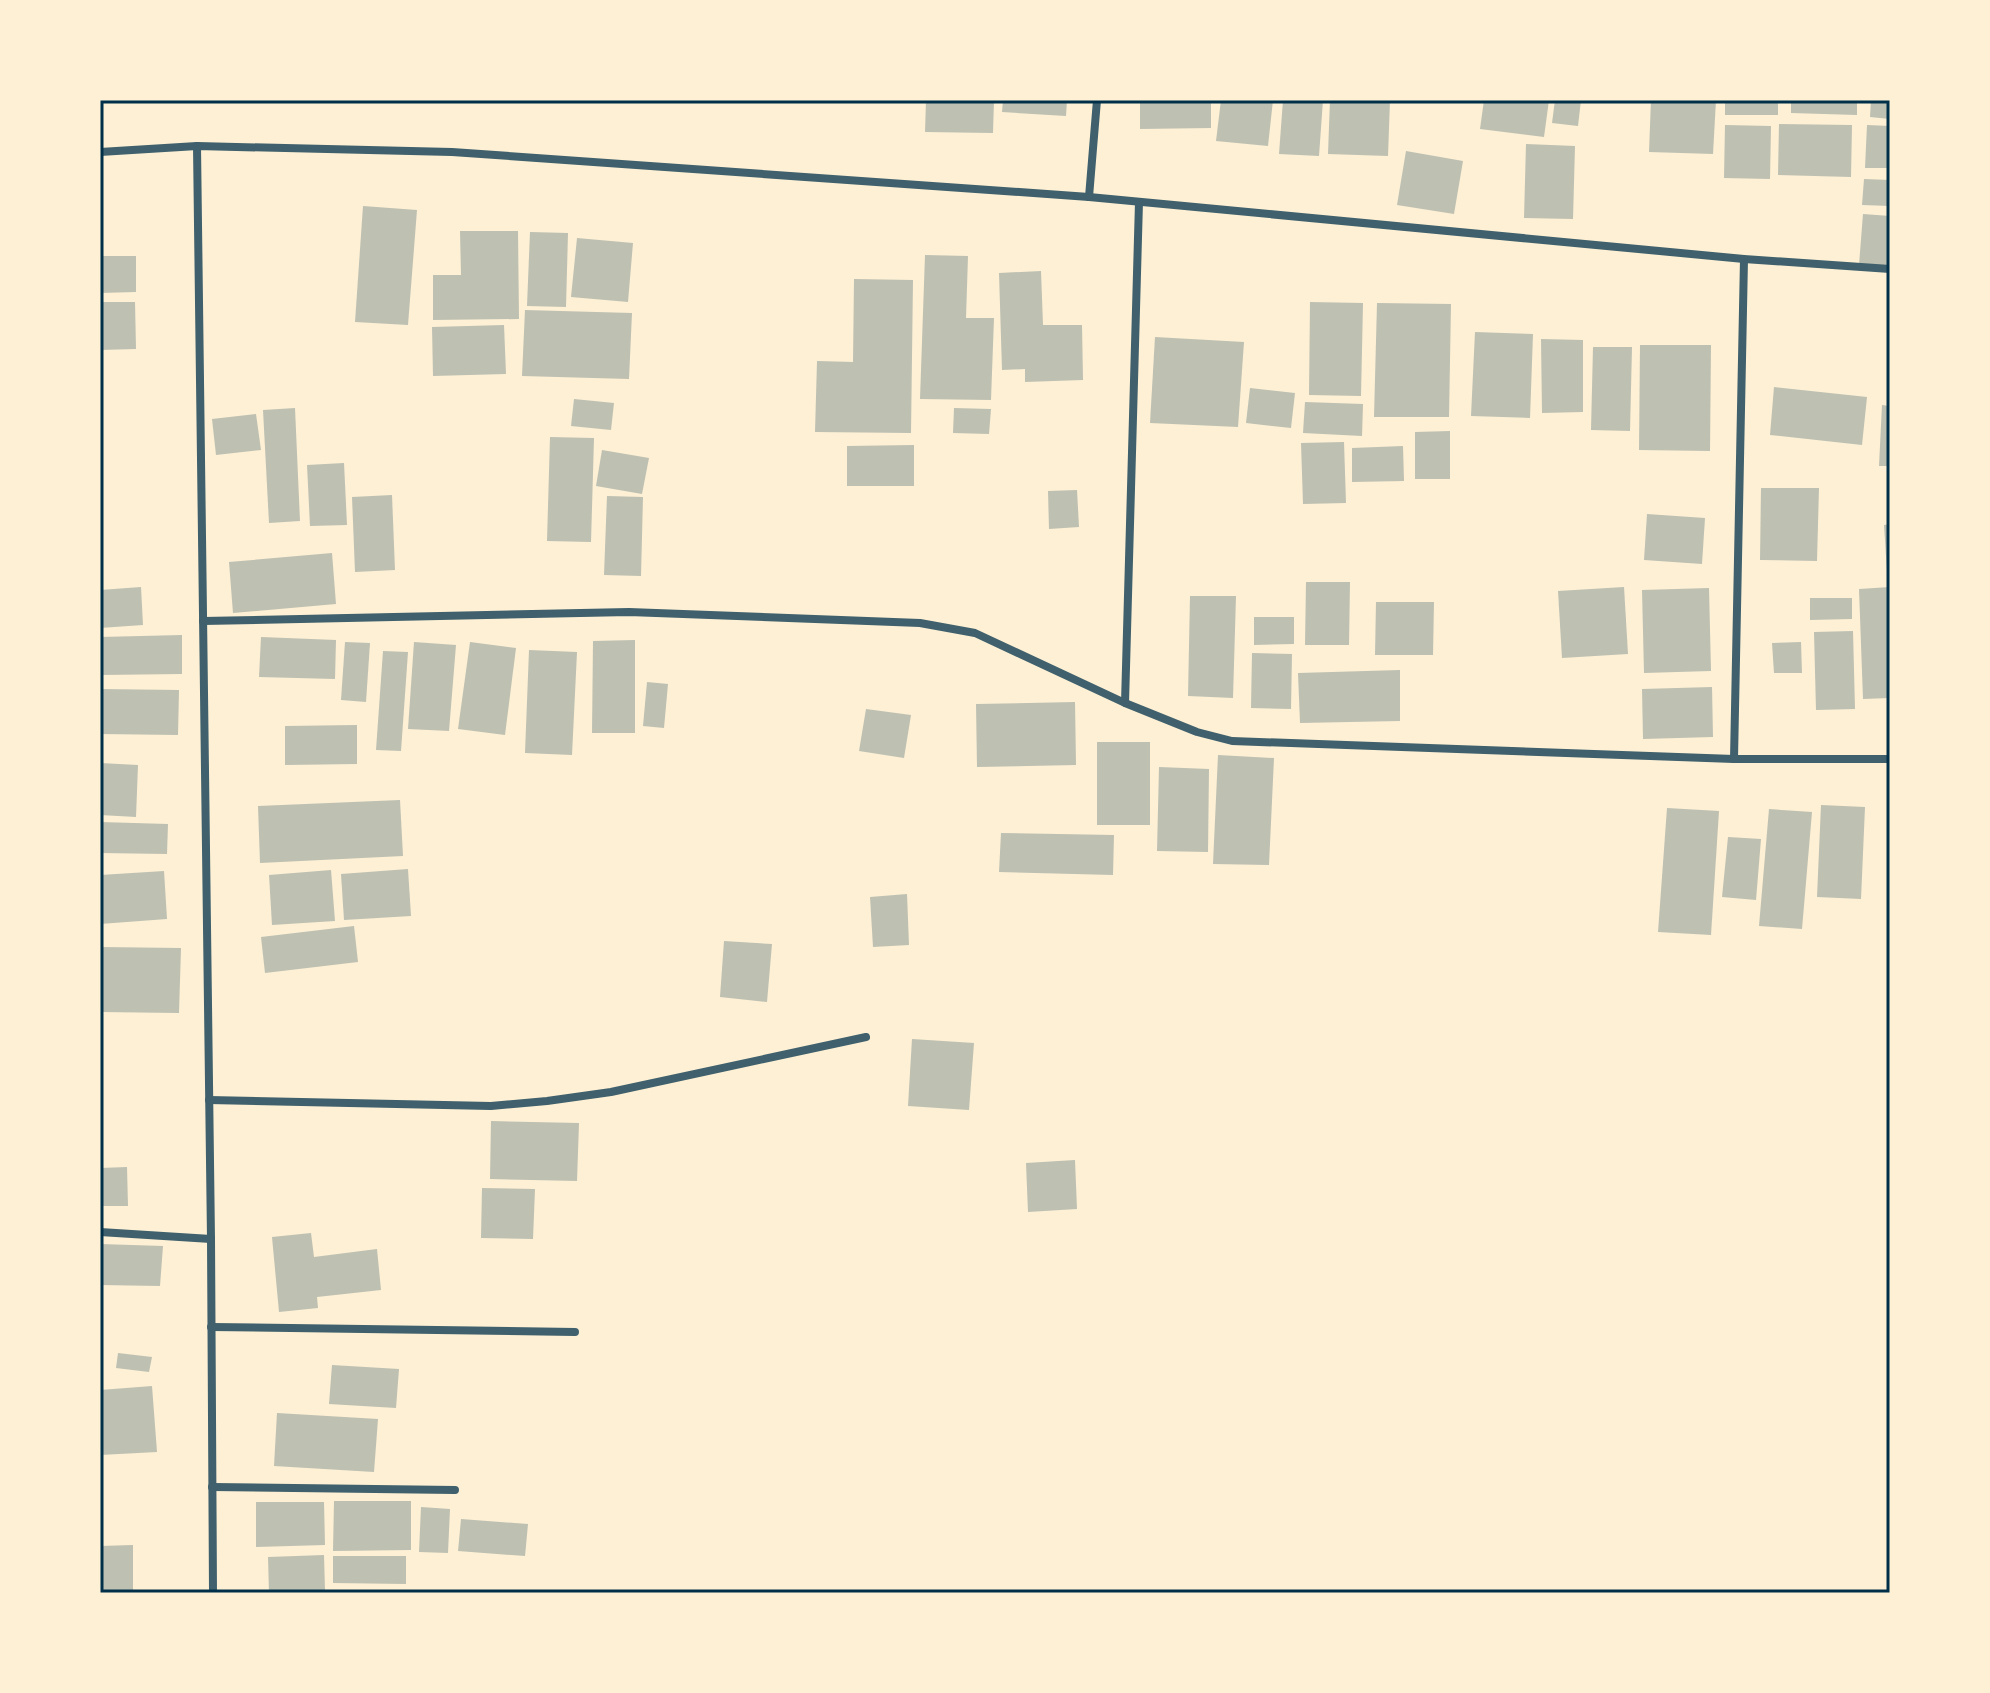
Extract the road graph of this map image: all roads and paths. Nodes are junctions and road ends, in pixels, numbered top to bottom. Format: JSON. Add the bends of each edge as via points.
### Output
{"nodes":[{"id":1,"x":1097,"y":100,"type":"edge"},
{"id":2,"x":197,"y":146,"type":"junction"},
{"id":3,"x":100,"y":152,"type":"edge"},
{"id":4,"x":1089,"y":197,"type":"junction"},
{"id":5,"x":1139,"y":202,"type":"junction"},
{"id":6,"x":1744,"y":259,"type":"junction"},
{"id":7,"x":1890,"y":269,"type":"edge"},
{"id":8,"x":203,"y":621,"type":"junction"},
{"id":9,"x":1125,"y":703,"type":"junction"},
{"id":10,"x":1734,"y":759,"type":"junction"},
{"id":11,"x":1890,"y":759,"type":"edge"},
{"id":12,"x":866,"y":1037,"type":"dead end"},
{"id":13,"x":209,"y":1100,"type":"junction"},
{"id":14,"x":100,"y":1232,"type":"edge"},
{"id":15,"x":211,"y":1239,"type":"junction"},
{"id":16,"x":211,"y":1327,"type":"junction"},
{"id":17,"x":575,"y":1332,"type":"dead end"},
{"id":18,"x":212,"y":1487,"type":"junction"},
{"id":19,"x":455,"y":1490,"type":"dead end"},
{"id":20,"x":213,"y":1593,"type":"edge"}],
"edges":[{"from":1,"to":4,"type":"street"},
{"from":2,"to":3,"type":"street"},
{"from":2,"to":4,"type":"street","via":[[452,152]]},
{"from":2,"to":8,"type":"street"},
{"from":4,"to":5,"type":"street"},
{"from":5,"to":6,"type":"street"},
{"from":5,"to":9,"type":"street"},
{"from":6,"to":7,"type":"street"},
{"from":6,"to":10,"type":"street"},
{"from":8,"to":9,"type":"street","via":[[629,612],[920,623],[975,633]]},
{"from":8,"to":13,"type":"street"},
{"from":9,"to":10,"type":"street","via":[[1232,741]]},
{"from":10,"to":11,"type":"street"},
{"from":12,"to":13,"type":"street","via":[[547,1101],[491,1106]]},
{"from":13,"to":15,"type":"street"},
{"from":14,"to":15,"type":"street"},
{"from":15,"to":16,"type":"street"},
{"from":16,"to":17,"type":"street"},
{"from":16,"to":18,"type":"street"},
{"from":18,"to":19,"type":"street"},
{"from":18,"to":20,"type":"street"}]}
